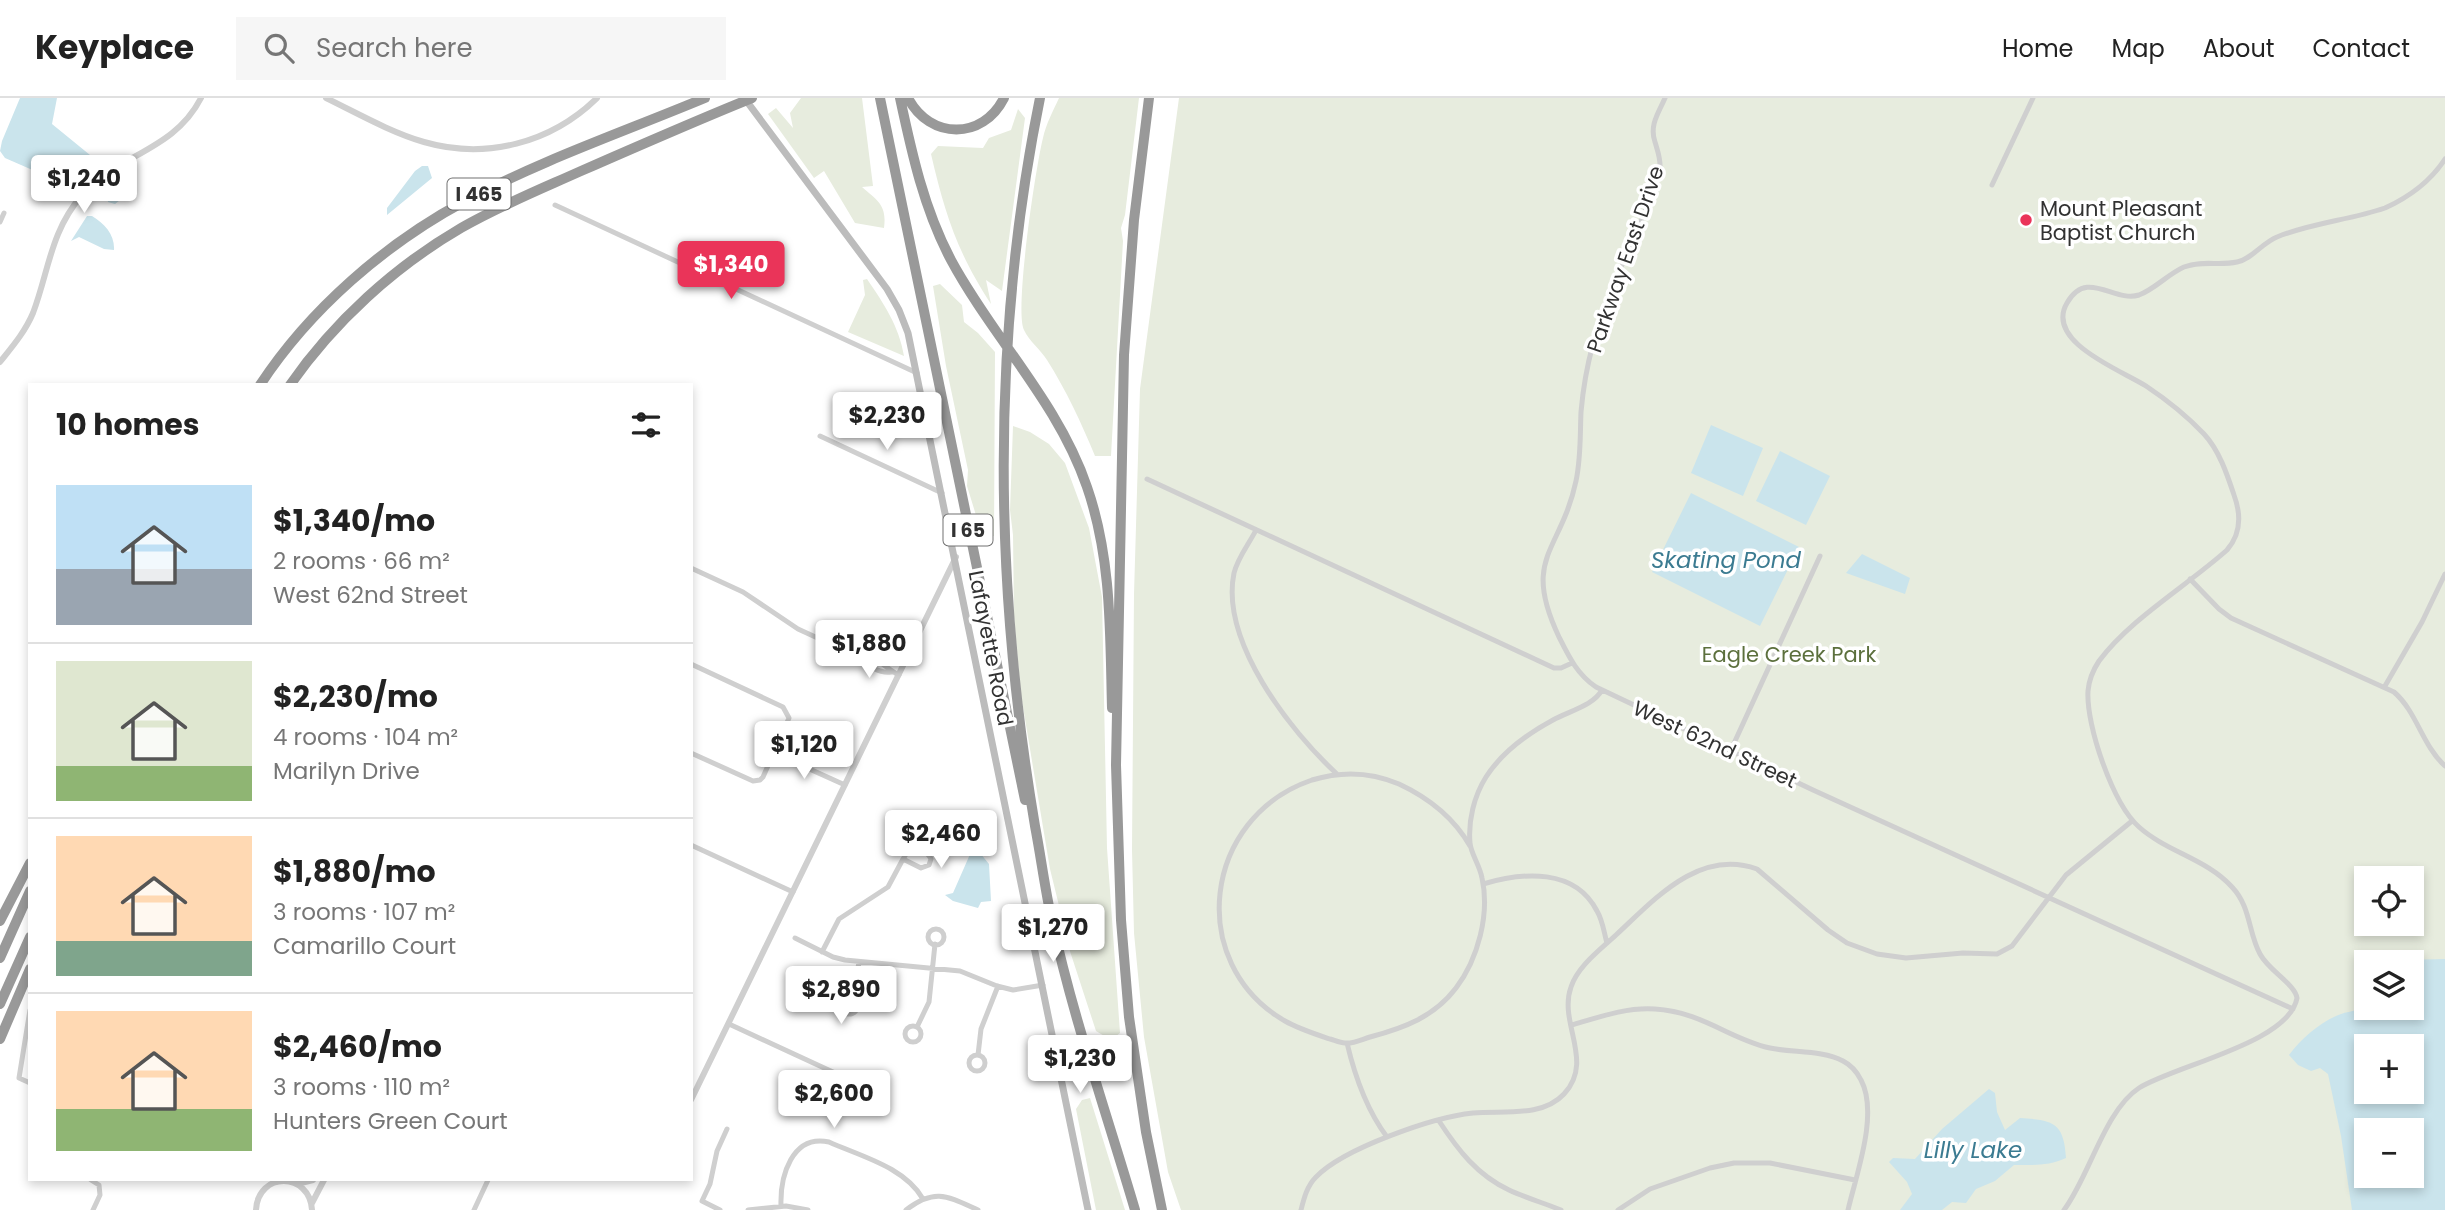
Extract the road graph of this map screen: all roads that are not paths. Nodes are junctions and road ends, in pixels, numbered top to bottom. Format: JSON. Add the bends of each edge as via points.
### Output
{"nodes":[{"id":1,"x":201,"y":98,"type":"edge"},
{"id":2,"x":326,"y":98,"type":"edge"},
{"id":3,"x":597,"y":98,"type":"edge"},
{"id":4,"x":705,"y":98,"type":"edge"},
{"id":5,"x":745,"y":98,"type":"edge"},
{"id":6,"x":752,"y":98,"type":"edge"},
{"id":7,"x":880,"y":98,"type":"edge"},
{"id":8,"x":900,"y":98,"type":"edge"},
{"id":9,"x":908,"y":98,"type":"edge"},
{"id":10,"x":1004,"y":98,"type":"edge"},
{"id":11,"x":1040,"y":98,"type":"edge"},
{"id":12,"x":1149,"y":98,"type":"edge"},
{"id":13,"x":1665,"y":98,"type":"edge"},
{"id":14,"x":2033,"y":98,"type":"edge"},
{"id":15,"x":2445,"y":159,"type":"edge"},
{"id":16,"x":1992,"y":184,"type":"dead end"},
{"id":17,"x":555,"y":205,"type":"dead end"},
{"id":18,"x":4,"y":214,"type":"dead end"},
{"id":19,"x":0,"y":222,"type":"edge"},
{"id":20,"x":0,"y":362,"type":"edge"},
{"id":21,"x":918,"y":373,"type":"junction"},
{"id":22,"x":261,"y":383,"type":"edge"},
{"id":23,"x":292,"y":383,"type":"edge"},
{"id":24,"x":820,"y":436,"type":"dead end"},
{"id":25,"x":1147,"y":479,"type":"dead end"},
{"id":26,"x":942,"y":493,"type":"junction"},
{"id":27,"x":1256,"y":530,"type":"junction"},
{"id":28,"x":1820,"y":556,"type":"dead end"},
{"id":29,"x":956,"y":557,"type":"junction"},
{"id":30,"x":693,"y":569,"type":"edge"},
{"id":31,"x":2445,"y":574,"type":"edge"},
{"id":32,"x":2190,"y":579,"type":"junction"},
{"id":33,"x":1572,"y":663,"type":"junction"},
{"id":34,"x":693,"y":665,"type":"edge"},
{"id":35,"x":895,"y":673,"type":"junction"},
{"id":36,"x":2385,"y":686,"type":"junction"},
{"id":37,"x":1602,"y":690,"type":"junction"},
{"id":38,"x":1730,"y":752,"type":"junction"},
{"id":39,"x":774,"y":753,"type":"junction"},
{"id":40,"x":693,"y":754,"type":"edge"},
{"id":41,"x":1116,"y":765,"type":"junction"},
{"id":42,"x":2445,"y":766,"type":"edge"},
{"id":43,"x":1337,"y":774,"type":"junction"},
{"id":44,"x":845,"y":785,"type":"junction"},
{"id":45,"x":2132,"y":821,"type":"junction"},
{"id":46,"x":693,"y":846,"type":"edge"},
{"id":47,"x":1470,"y":846,"type":"junction"},
{"id":48,"x":903,"y":859,"type":"junction"},
{"id":49,"x":28,"y":867,"type":"edge"},
{"id":50,"x":1483,"y":884,"type":"junction"},
{"id":51,"x":793,"y":892,"type":"junction"},
{"id":52,"x":28,"y":895,"type":"edge"},
{"id":53,"x":2048,"y":897,"type":"junction"},
{"id":54,"x":0,"y":920,"type":"edge"},
{"id":55,"x":1052,"y":920,"type":"junction"},
{"id":56,"x":795,"y":938,"type":"dead end"},
{"id":57,"x":28,"y":941,"type":"edge"},
{"id":58,"x":1607,"y":943,"type":"junction"},
{"id":59,"x":935,"y":944,"type":"dead end"},
{"id":60,"x":822,"y":952,"type":"junction"},
{"id":61,"x":0,"y":958,"type":"edge"},
{"id":62,"x":859,"y":962,"type":"junction"},
{"id":63,"x":933,"y":969,"type":"junction"},
{"id":64,"x":28,"y":974,"type":"edge"},
{"id":65,"x":1043,"y":985,"type":"junction"},
{"id":66,"x":998,"y":986,"type":"junction"},
{"id":67,"x":853,"y":998,"type":"dead end"},
{"id":68,"x":0,"y":1004,"type":"edge"},
{"id":69,"x":2292,"y":1009,"type":"junction"},
{"id":70,"x":28,"y":1022,"type":"edge"},
{"id":71,"x":729,"y":1024,"type":"junction"},
{"id":72,"x":1572,"y":1025,"type":"junction"},
{"id":73,"x":917,"y":1027,"type":"dead end"},
{"id":74,"x":0,"y":1039,"type":"edge"},
{"id":75,"x":1347,"y":1044,"type":"junction"},
{"id":76,"x":978,"y":1055,"type":"dead end"},
{"id":77,"x":28,"y":1082,"type":"edge"},
{"id":78,"x":861,"y":1084,"type":"dead end"},
{"id":79,"x":693,"y":1096,"type":"edge"},
{"id":80,"x":1438,"y":1121,"type":"junction"},
{"id":81,"x":727,"y":1129,"type":"dead end"},
{"id":82,"x":1387,"y":1137,"type":"junction"},
{"id":83,"x":1855,"y":1180,"type":"junction"},
{"id":84,"x":93,"y":1181,"type":"edge"},
{"id":85,"x":309,"y":1181,"type":"edge"},
{"id":86,"x":324,"y":1181,"type":"edge"},
{"id":87,"x":488,"y":1181,"type":"edge"},
{"id":88,"x":268,"y":1182,"type":"edge"},
{"id":89,"x":297,"y":1184,"type":"junction"},
{"id":90,"x":923,"y":1199,"type":"junction"},
{"id":91,"x":781,"y":1206,"type":"junction"},
{"id":92,"x":312,"y":1207,"type":"edge"},
{"id":93,"x":93,"y":1210,"type":"edge"},
{"id":94,"x":256,"y":1210,"type":"edge"},
{"id":95,"x":474,"y":1210,"type":"edge"},
{"id":96,"x":720,"y":1210,"type":"edge"},
{"id":97,"x":749,"y":1210,"type":"edge"},
{"id":98,"x":808,"y":1210,"type":"edge"},
{"id":99,"x":906,"y":1210,"type":"edge"},
{"id":100,"x":978,"y":1210,"type":"edge"},
{"id":101,"x":1088,"y":1210,"type":"edge"},
{"id":102,"x":1135,"y":1210,"type":"edge"},
{"id":103,"x":1162,"y":1210,"type":"edge"},
{"id":104,"x":1301,"y":1210,"type":"edge"},
{"id":105,"x":1562,"y":1210,"type":"edge"},
{"id":106,"x":1618,"y":1210,"type":"edge"},
{"id":107,"x":1848,"y":1210,"type":"edge"},
{"id":108,"x":2064,"y":1210,"type":"edge"}],
"edges":[{"from":1,"to":20,"type":"street","via":[[171,135],[106,173],[79,198],[53,243],[27,326]]},
{"from":2,"to":3,"type":"street","via":[[414,139],[477,149],[541,136],[568,122]]},
{"from":4,"to":22,"type":"highway","number":"I 465","via":[[501,183],[432,220],[338,294],[287,346]]},
{"from":5,"to":21,"type":"main road","name":"Lafayette Road","via":[[888,291],[907,329]]},
{"from":6,"to":23,"type":"highway","number":"I 465","via":[[574,174],[460,229],[370,294]]},
{"from":7,"to":55,"type":"highway","number":"I 65"},
{"from":8,"to":41,"type":"highway","via":[[935,225],[959,273],[1057,420],[1087,486],[1108,587]]},
{"from":9,"to":10,"type":"highway","via":[[928,122],[956,130],[984,122]]},
{"from":11,"to":55,"type":"highway","via":[[1022,199],[1009,315],[1003,499],[1016,699]]},
{"from":12,"to":41,"type":"highway","via":[[1124,355]]},
{"from":13,"to":33,"type":"street","name":"Parkway East Drive","via":[[1653,128],[1660,170],[1598,328],[1585,384],[1576,481],[1543,569],[1547,611]]},
{"from":14,"to":16,"type":"street"},
{"from":15,"to":32,"type":"street","via":[[2415,191],[2380,210],[2279,236],[2239,262],[2186,267],[2138,295],[2123,296],[2095,287],[2081,290],[2067,302],[2063,320],[2072,339],[2170,403],[2218,454],[2236,500],[2237,531],[2227,550]]},
{"from":17,"to":21,"type":"street"},
{"from":18,"to":19,"type":"street"},
{"from":21,"to":26,"type":"main road","name":"Lafayette Road"},
{"from":24,"to":26,"type":"street"},
{"from":25,"to":27,"type":"street"},
{"from":26,"to":29,"type":"main road","name":"Lafayette Road"},
{"from":27,"to":33,"type":"street","via":[[1554,668]]},
{"from":27,"to":43,"type":"street","via":[[1233,578],[1244,644],[1283,713]]},
{"from":28,"to":38,"type":"street"},
{"from":29,"to":35,"type":"street"},
{"from":29,"to":65,"type":"main road","name":"Lafayette Road"},
{"from":30,"to":35,"type":"street","via":[[743,592],[798,629],[859,657],[866,656]]},
{"from":31,"to":36,"type":"street"},
{"from":32,"to":36,"type":"street","via":[[2231,618]]},
{"from":32,"to":45,"type":"street","via":[[2109,649],[2090,679],[2090,709],[2101,754],[2117,798]]},
{"from":33,"to":37,"type":"street","name":"West 62nd Street"},
{"from":34,"to":39,"type":"street","via":[[785,709],[789,721]]},
{"from":35,"to":44,"type":"street"},
{"from":36,"to":42,"type":"street","via":[[2401,699],[2426,744]]},
{"from":37,"to":38,"type":"street","name":"West 62nd Street"},
{"from":37,"to":47,"type":"street","via":[[1595,699],[1520,741],[1494,766],[1475,798]]},
{"from":38,"to":53,"type":"street","name":"West 62nd Street"},
{"from":39,"to":40,"type":"street","via":[[763,777],[755,782]]},
{"from":39,"to":44,"type":"street"},
{"from":41,"to":103,"type":"highway","via":[[1129,1017]]},
{"from":43,"to":47,"type":"street","via":[[1374,776],[1410,790],[1442,811]]},
{"from":43,"to":75,"type":"street","via":[[1281,794],[1244,828],[1225,869],[1219,919],[1230,960],[1258,1000],[1297,1027]]},
{"from":44,"to":51,"type":"street"},
{"from":45,"to":53,"type":"street"},
{"from":45,"to":69,"type":"street","via":[[2208,867],[2235,890],[2248,912],[2264,961],[2295,991]]},
{"from":46,"to":51,"type":"street"},
{"from":47,"to":50,"type":"street"},
{"from":48,"to":48,"type":"street","via":[[923,868],[931,861],[929,854],[914,848]]},
{"from":48,"to":60,"type":"street","via":[[888,887],[839,919]]},
{"from":49,"to":54,"type":"highway"},
{"from":50,"to":58,"type":"street","via":[[1534,876],[1563,880],[1592,902]]},
{"from":50,"to":75,"type":"street","via":[[1481,930],[1466,972],[1453,992],[1415,1022]]},
{"from":51,"to":71,"type":"street"},
{"from":52,"to":61,"type":"highway"},
{"from":53,"to":58,"type":"street","via":[[2005,951],[1896,958],[1842,940],[1762,871],[1726,864],[1697,871],[1673,884]]},
{"from":53,"to":69,"type":"street","name":"West 62nd Street"},
{"from":55,"to":102,"type":"highway","number":"I 65"},
{"from":56,"to":60,"type":"street"},
{"from":57,"to":68,"type":"highway"},
{"from":58,"to":72,"type":"street","via":[[1571,986]]},
{"from":59,"to":63,"type":"street"},
{"from":60,"to":62,"type":"street"},
{"from":62,"to":63,"type":"street"},
{"from":62,"to":67,"type":"street"},
{"from":63,"to":66,"type":"street","via":[[965,972]]},
{"from":63,"to":73,"type":"street","via":[[929,1002]]},
{"from":64,"to":74,"type":"highway"},
{"from":65,"to":66,"type":"street","via":[[1021,990]]},
{"from":65,"to":101,"type":"main road","name":"Lafayette Road"},
{"from":66,"to":76,"type":"street","via":[[981,1029]]},
{"from":69,"to":108,"type":"street","via":[[2270,1032],[2133,1092],[2120,1107]]},
{"from":70,"to":77,"type":"street","via":[[19,1078]]},
{"from":71,"to":78,"type":"street"},
{"from":71,"to":79,"type":"street"},
{"from":72,"to":80,"type":"street","via":[[1576,1071],[1567,1091],[1554,1103],[1536,1110],[1473,1113]]},
{"from":72,"to":83,"type":"street","via":[[1635,1010],[1674,1011],[1763,1046],[1845,1062],[1863,1082],[1867,1105],[1866,1134]]},
{"from":75,"to":82,"type":"street","via":[[1372,1117]]},
{"from":80,"to":82,"type":"street"},
{"from":80,"to":105,"type":"street","via":[[1464,1157],[1491,1179]]},
{"from":81,"to":96,"type":"street","via":[[702,1201]]},
{"from":82,"to":104,"type":"street","via":[[1321,1172],[1308,1188]]},
{"from":83,"to":106,"type":"street","via":[[1777,1164],[1734,1163],[1650,1189]]},
{"from":83,"to":107,"type":"street"},
{"from":84,"to":93,"type":"street","via":[[101,1190]]},
{"from":85,"to":89,"type":"street"},
{"from":86,"to":92,"type":"street"},
{"from":87,"to":95,"type":"street"},
{"from":88,"to":89,"type":"street"},
{"from":88,"to":94,"type":"street"},
{"from":89,"to":92,"type":"street"},
{"from":90,"to":91,"type":"street","via":[[901,1175],[817,1140],[803,1144],[793,1156],[782,1180]]},
{"from":90,"to":99,"type":"street"},
{"from":90,"to":100,"type":"street","via":[[951,1197]]},
{"from":91,"to":97,"type":"street"},
{"from":91,"to":98,"type":"street"}]}
